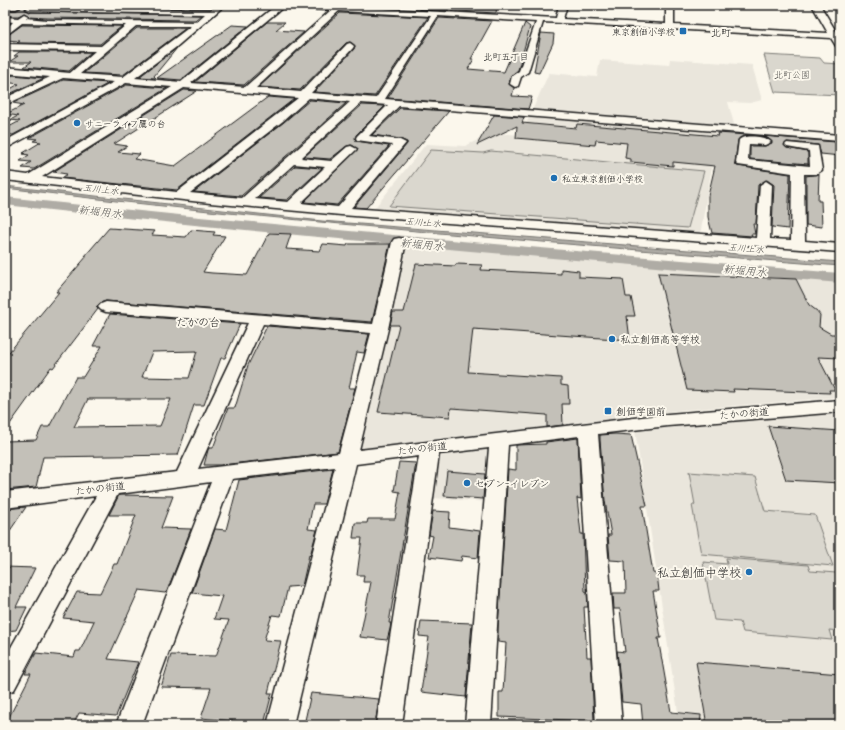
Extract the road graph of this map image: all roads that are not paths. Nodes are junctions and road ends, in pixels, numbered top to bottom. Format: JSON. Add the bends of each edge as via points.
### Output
{"nodes":[{"id":1,"x":221,"y":5,"type":"edge"},
{"id":2,"x":274,"y":5,"type":"edge"},
{"id":3,"x":281,"y":5,"type":"edge"},
{"id":4,"x":432,"y":5,"type":"edge"},
{"id":5,"x":475,"y":5,"type":"edge"},
{"id":6,"x":563,"y":5,"type":"edge"},
{"id":7,"x":670,"y":5,"type":"edge"},
{"id":8,"x":816,"y":5,"type":"edge"},
{"id":9,"x":19,"y":6,"type":"edge"},
{"id":10,"x":5,"y":7,"type":"edge"},
{"id":11,"x":32,"y":7,"type":"edge"},
{"id":12,"x":339,"y":7,"type":"edge"},
{"id":13,"x":213,"y":12,"type":"junction"},
{"id":14,"x":5,"y":13,"type":"edge"},
{"id":15,"x":431,"y":14,"type":"junction"},
{"id":16,"x":469,"y":16,"type":"junction"},
{"id":17,"x":5,"y":19,"type":"edge"},
{"id":18,"x":21,"y":20,"type":"junction"},
{"id":19,"x":540,"y":20,"type":"junction"},
{"id":20,"x":559,"y":21,"type":"junction"},
{"id":21,"x":134,"y":23,"type":"junction"},
{"id":22,"x":198,"y":24,"type":"junction"},
{"id":23,"x":670,"y":27,"type":"junction"},
{"id":24,"x":6,"y":33,"type":"edge"},
{"id":25,"x":837,"y":36,"type":"edge"},
{"id":26,"x":350,"y":46,"type":"dead end"},
{"id":27,"x":840,"y":46,"type":"edge"},
{"id":28,"x":5,"y":47,"type":"edge"},
{"id":29,"x":21,"y":48,"type":"junction"},
{"id":30,"x":104,"y":49,"type":"junction"},
{"id":31,"x":10,"y":58,"type":"dead end"},
{"id":32,"x":5,"y":70,"type":"edge"},
{"id":33,"x":61,"y":74,"type":"junction"},
{"id":34,"x":73,"y":75,"type":"junction"},
{"id":35,"x":126,"y":79,"type":"junction"},
{"id":36,"x":184,"y":84,"type":"junction"},
{"id":37,"x":515,"y":84,"type":"dead end"},
{"id":38,"x":248,"y":90,"type":"junction"},
{"id":39,"x":305,"y":95,"type":"junction"},
{"id":40,"x":358,"y":100,"type":"junction"},
{"id":41,"x":5,"y":102,"type":"edge"},
{"id":42,"x":378,"y":102,"type":"junction"},
{"id":43,"x":396,"y":103,"type":"junction"},
{"id":44,"x":840,"y":138,"type":"edge"},
{"id":45,"x":5,"y":146,"type":"edge"},
{"id":46,"x":351,"y":149,"type":"dead end"},
{"id":47,"x":293,"y":160,"type":"junction"},
{"id":48,"x":333,"y":165,"type":"junction"},
{"id":49,"x":798,"y":170,"type":"junction"},
{"id":50,"x":5,"y":176,"type":"edge"},
{"id":51,"x":31,"y":178,"type":"junction"},
{"id":52,"x":766,"y":185,"type":"dead end"},
{"id":53,"x":180,"y":195,"type":"junction"},
{"id":54,"x":245,"y":202,"type":"junction"},
{"id":55,"x":291,"y":206,"type":"junction"},
{"id":56,"x":341,"y":211,"type":"junction"},
{"id":57,"x":399,"y":242,"type":"dead end"},
{"id":58,"x":763,"y":242,"type":"junction"},
{"id":59,"x":798,"y":244,"type":"junction"},
{"id":60,"x":840,"y":248,"type":"edge"},
{"id":61,"x":106,"y":307,"type":"dead end"},
{"id":62,"x":258,"y":318,"type":"junction"},
{"id":63,"x":380,"y":329,"type":"junction"},
{"id":64,"x":840,"y":406,"type":"edge"},
{"id":65,"x":588,"y":429,"type":"junction"},
{"id":66,"x":499,"y":439,"type":"junction"},
{"id":67,"x":430,"y":448,"type":"junction"},
{"id":68,"x":347,"y":457,"type":"junction"},
{"id":69,"x":225,"y":472,"type":"junction"},
{"id":70,"x":185,"y":477,"type":"junction"},
{"id":71,"x":111,"y":487,"type":"junction"},
{"id":72,"x":5,"y":500,"type":"edge"},
{"id":73,"x":5,"y":682,"type":"edge"},
{"id":74,"x":129,"y":725,"type":"edge"},
{"id":75,"x":280,"y":725,"type":"edge"},
{"id":76,"x":389,"y":725,"type":"edge"},
{"id":77,"x":478,"y":725,"type":"edge"},
{"id":78,"x":609,"y":725,"type":"edge"}],
"edges":[{"from":1,"to":13,"type":"street"},
{"from":2,"to":3,"type":"street"},
{"from":3,"to":12,"type":"street"},
{"from":3,"to":36,"type":"street"},
{"from":4,"to":15,"type":"street"},
{"from":5,"to":16,"type":"street"},
{"from":6,"to":20,"type":"street"},
{"from":7,"to":23,"type":"street"},
{"from":8,"to":25,"type":"street"},
{"from":9,"to":10,"type":"street"},
{"from":9,"to":14,"type":"street"},
{"from":11,"to":13,"type":"street"},
{"from":11,"to":18,"type":"street"},
{"from":12,"to":15,"type":"street"},
{"from":12,"to":38,"type":"street"},
{"from":13,"to":22,"type":"street"},
{"from":15,"to":16,"type":"street"},
{"from":15,"to":42,"type":"street"},
{"from":16,"to":19,"type":"street"},
{"from":17,"to":18,"type":"street"},
{"from":18,"to":21,"type":"street"},
{"from":18,"to":24,"type":"street"},
{"from":19,"to":20,"type":"street"},
{"from":19,"to":37,"type":"street","via":[[523,72],[517,76]]},
{"from":20,"to":23,"type":"street"},
{"from":21,"to":22,"type":"street"},
{"from":21,"to":30,"type":"street"},
{"from":22,"to":35,"type":"street","via":[[149,64]]},
{"from":23,"to":25,"type":"street"},
{"from":25,"to":27,"type":"street"},
{"from":26,"to":39,"type":"street"},
{"from":28,"to":29,"type":"street"},
{"from":29,"to":30,"type":"street"},
{"from":29,"to":31,"type":"street"},
{"from":30,"to":34,"type":"street"},
{"from":32,"to":33,"type":"street"},
{"from":33,"to":34,"type":"street"},
{"from":33,"to":41,"type":"street"},
{"from":34,"to":35,"type":"street"},
{"from":35,"to":36,"type":"street"},
{"from":35,"to":45,"type":"street"},
{"from":36,"to":38,"type":"street"},
{"from":36,"to":51,"type":"street"},
{"from":38,"to":39,"type":"street"},
{"from":39,"to":40,"type":"street"},
{"from":39,"to":53,"type":"street","via":[[279,119]]},
{"from":40,"to":42,"type":"street"},
{"from":40,"to":47,"type":"street"},
{"from":42,"to":43,"type":"street"},
{"from":43,"to":44,"type":"street"},
{"from":43,"to":56,"type":"street","via":[[361,138],[400,143]]},
{"from":46,"to":48,"type":"street"},
{"from":47,"to":48,"type":"street"},
{"from":47,"to":54,"type":"street"},
{"from":48,"to":55,"type":"street"},
{"from":49,"to":49,"type":"street","via":[[742,162],[744,140],[814,148],[816,170]]},
{"from":49,"to":59,"type":"street"},
{"from":50,"to":51,"type":"street"},
{"from":51,"to":53,"type":"street"},
{"from":52,"to":58,"type":"street"},
{"from":53,"to":54,"type":"street"},
{"from":54,"to":55,"type":"street"},
{"from":55,"to":56,"type":"street"},
{"from":56,"to":58,"type":"street"},
{"from":57,"to":63,"type":"street"},
{"from":58,"to":59,"type":"street"},
{"from":59,"to":60,"type":"street"},
{"from":61,"to":62,"type":"street"},
{"from":62,"to":63,"type":"street"},
{"from":62,"to":70,"type":"street"},
{"from":63,"to":68,"type":"street"},
{"from":64,"to":65,"type":"street","name":"たかの街道"},
{"from":65,"to":66,"type":"street","name":"たかの街道"},
{"from":65,"to":78,"type":"street"},
{"from":66,"to":67,"type":"street","name":"たかの街道"},
{"from":66,"to":77,"type":"street"},
{"from":67,"to":68,"type":"street","name":"たかの街道"},
{"from":67,"to":76,"type":"street"},
{"from":68,"to":69,"type":"street","name":"たかの街道"},
{"from":68,"to":75,"type":"street"},
{"from":69,"to":70,"type":"street","name":"たかの街道"},
{"from":69,"to":74,"type":"street"},
{"from":70,"to":71,"type":"street","name":"たかの街道"},
{"from":71,"to":72,"type":"street","name":"たかの街道"},
{"from":71,"to":73,"type":"street"}]}
